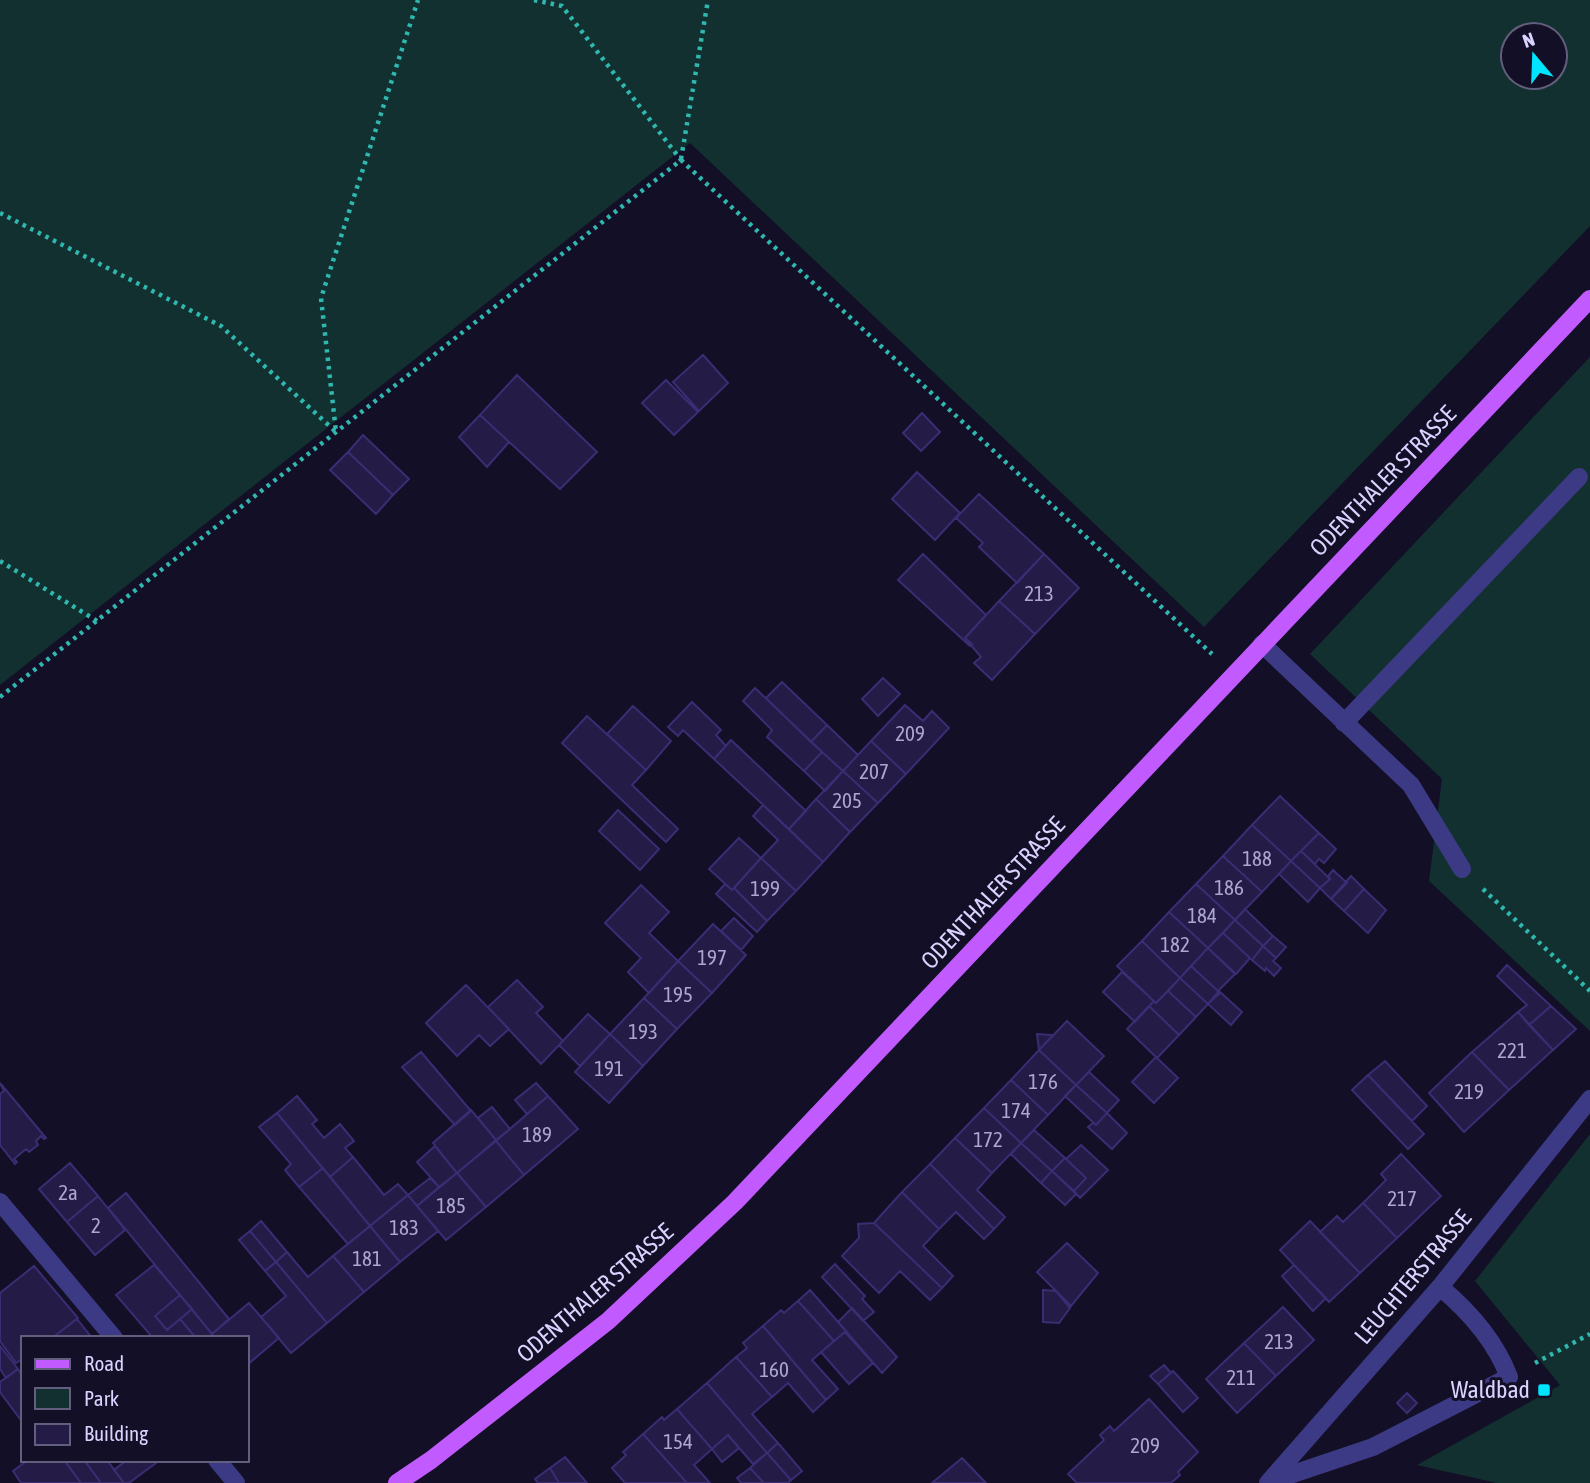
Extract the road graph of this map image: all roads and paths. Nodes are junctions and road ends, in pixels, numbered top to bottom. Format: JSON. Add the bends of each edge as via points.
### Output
{"nodes":[{"id":1,"x":418,"y":0,"type":"edge"},
{"id":2,"x":534,"y":0,"type":"edge"},
{"id":3,"x":708,"y":0,"type":"edge"},
{"id":4,"x":681,"y":160,"type":"junction"},
{"id":5,"x":0,"y":213,"type":"edge"},
{"id":6,"x":1590,"y":299,"type":"edge"},
{"id":7,"x":336,"y":432,"type":"junction"},
{"id":8,"x":1579,"y":477,"type":"dead end"},
{"id":9,"x":0,"y":561,"type":"edge"},
{"id":10,"x":97,"y":621,"type":"junction"},
{"id":11,"x":1262,"y":644,"type":"junction"},
{"id":12,"x":1233,"y":674,"type":"junction"},
{"id":13,"x":0,"y":697,"type":"edge"},
{"id":14,"x":1344,"y":723,"type":"junction"},
{"id":15,"x":1462,"y":869,"type":"joint"},
{"id":16,"x":1590,"y":990,"type":"edge"},
{"id":17,"x":1590,"y":1099,"type":"edge"},
{"id":18,"x":0,"y":1202,"type":"edge"},
{"id":19,"x":1440,"y":1287,"type":"junction"},
{"id":20,"x":1590,"y":1334,"type":"edge"},
{"id":21,"x":112,"y":1336,"type":"edge"},
{"id":22,"x":1509,"y":1377,"type":"junction"},
{"id":23,"x":219,"y":1462,"type":"edge"},
{"id":24,"x":236,"y":1483,"type":"edge"},
{"id":25,"x":397,"y":1483,"type":"edge"},
{"id":26,"x":1269,"y":1483,"type":"edge"},
{"id":27,"x":1277,"y":1483,"type":"edge"}],
"edges":[{"from":1,"to":7,"type":"path","via":[[321,298]]},
{"from":2,"to":4,"type":"path","via":[[562,6]]},
{"from":3,"to":4,"type":"path"},
{"from":4,"to":7,"type":"path"},
{"from":4,"to":12,"type":"path"},
{"from":5,"to":7,"type":"path","via":[[221,326]]},
{"from":6,"to":11,"type":"main road","name":"ODENTHALER STRASSE"},
{"from":7,"to":10,"type":"path"},
{"from":8,"to":14,"type":"street"},
{"from":9,"to":10,"type":"path"},
{"from":10,"to":13,"type":"path"},
{"from":11,"to":12,"type":"main road","name":"ODENTHALER STRASSE"},
{"from":11,"to":14,"type":"street"},
{"from":12,"to":25,"type":"main road","name":"ODENTHALER STRASSE","via":[[735,1202],[608,1321]]},
{"from":14,"to":15,"type":"street","via":[[1411,785]]},
{"from":15,"to":16,"type":"path"},
{"from":17,"to":19,"type":"street","name":"LEUCHTERSTRASSE"},
{"from":18,"to":21,"type":"street"},
{"from":19,"to":22,"type":"street","via":[[1465,1308],[1500,1352]]},
{"from":19,"to":26,"type":"street","name":"LEUCHTERSTRASSE"},
{"from":20,"to":22,"type":"path"},
{"from":22,"to":26,"type":"street","via":[[1373,1447]]},
{"from":23,"to":24,"type":"street"},
{"from":26,"to":27,"type":"street"}]}
